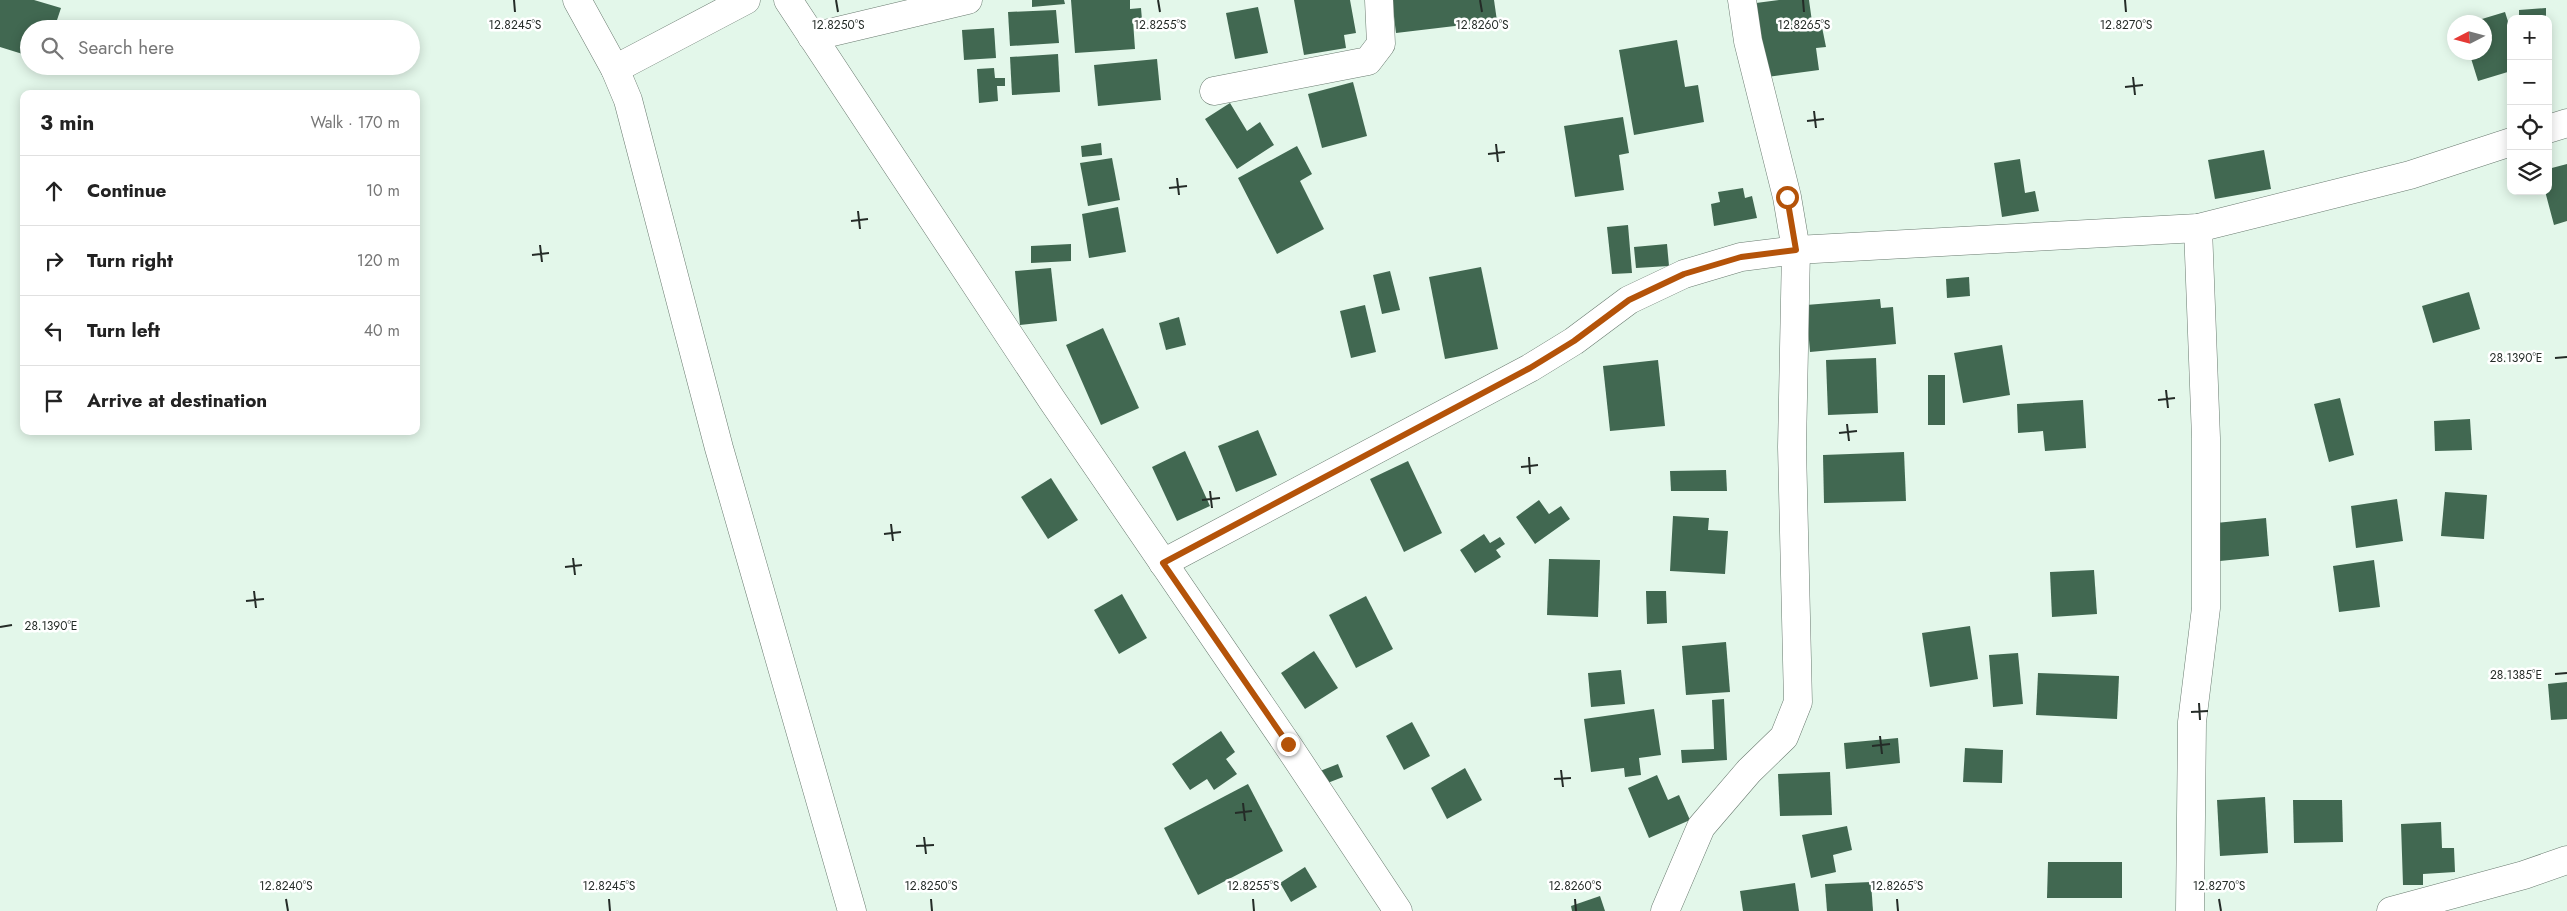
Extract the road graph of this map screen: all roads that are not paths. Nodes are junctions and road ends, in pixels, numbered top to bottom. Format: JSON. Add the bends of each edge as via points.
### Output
{"nodes":[{"id":1,"x":576,"y":0,"type":"edge"},
{"id":2,"x":746,"y":0,"type":"edge"},
{"id":3,"x":788,"y":0,"type":"edge"},
{"id":4,"x":968,"y":0,"type":"edge"},
{"id":5,"x":1379,"y":0,"type":"edge"},
{"id":6,"x":1742,"y":0,"type":"edge"},
{"id":7,"x":812,"y":37,"type":"junction"},
{"id":8,"x":615,"y":70,"type":"junction"},
{"id":9,"x":1214,"y":90,"type":"dead end"},
{"id":10,"x":2567,"y":123,"type":"edge"},
{"id":11,"x":2552,"y":128,"type":"edge"},
{"id":12,"x":2507,"y":143,"type":"edge"},
{"id":13,"x":2198,"y":228,"type":"junction"},
{"id":14,"x":1796,"y":250,"type":"junction"},
{"id":15,"x":1163,"y":563,"type":"junction"},
{"id":16,"x":2567,"y":860,"type":"edge"},
{"id":17,"x":852,"y":911,"type":"edge"},
{"id":18,"x":1398,"y":911,"type":"edge"},
{"id":19,"x":1665,"y":911,"type":"edge"},
{"id":20,"x":2190,"y":911,"type":"edge"},
{"id":21,"x":2392,"y":911,"type":"edge"}],
"edges":[{"from":1,"to":8,"type":"street"},
{"from":2,"to":8,"type":"street"},
{"from":3,"to":7,"type":"street"},
{"from":4,"to":7,"type":"street"},
{"from":5,"to":9,"type":"street","via":[[1381,44],[1368,61]]},
{"from":6,"to":14,"type":"street","via":[[1748,41],[1787,197]]},
{"from":7,"to":15,"type":"street"},
{"from":8,"to":17,"type":"street","via":[[628,100],[719,448]]},
{"from":10,"to":11,"type":"street"},
{"from":12,"to":13,"type":"street","via":[[2410,175]]},
{"from":13,"to":14,"type":"street"},
{"from":13,"to":20,"type":"street","via":[[2206,438],[2206,608],[2192,722]]},
{"from":14,"to":15,"type":"street","via":[[1741,257],[1684,274],[1629,300],[1574,341],[1530,368]]},
{"from":14,"to":19,"type":"street","via":[[1792,447],[1798,702],[1784,738],[1749,771],[1701,827]]},
{"from":15,"to":18,"type":"street"},
{"from":16,"to":21,"type":"street"}]}
